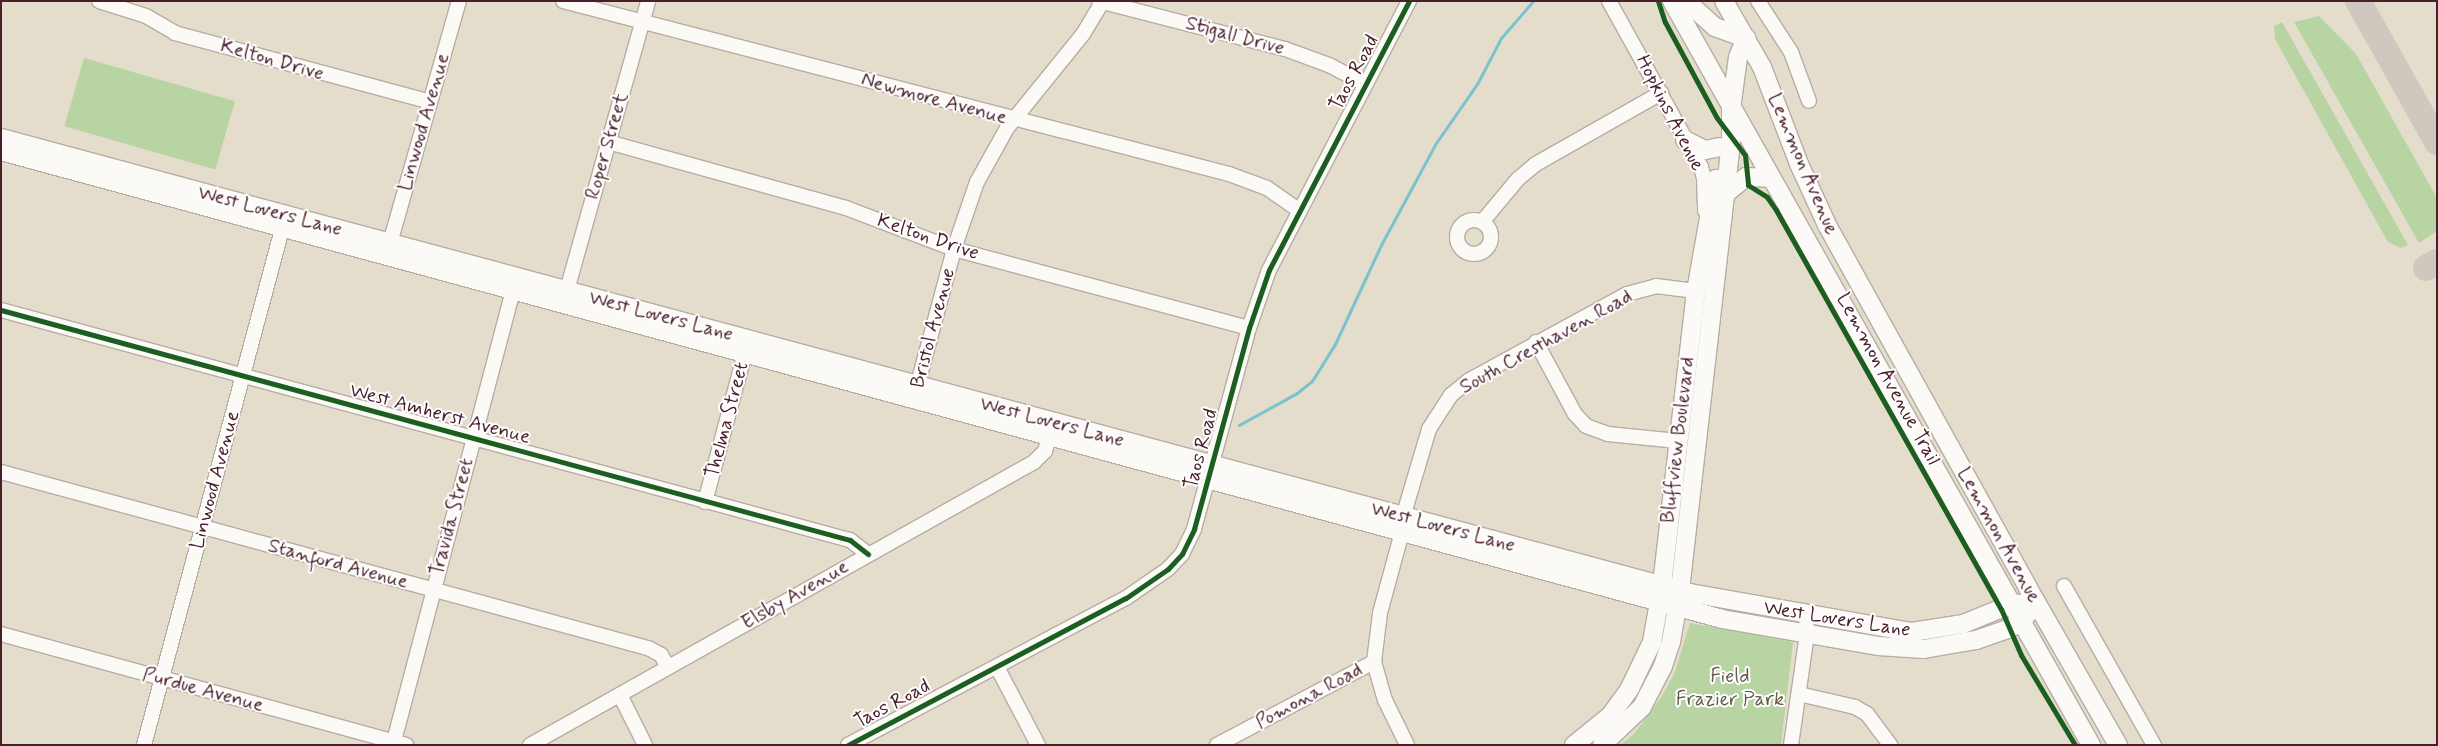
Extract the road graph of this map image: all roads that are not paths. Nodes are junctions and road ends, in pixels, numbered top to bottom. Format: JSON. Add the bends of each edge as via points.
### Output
{"nodes":[{"id":1,"x":99,"y":1,"type":"edge"},
{"id":2,"x":459,"y":1,"type":"edge"},
{"id":3,"x":563,"y":1,"type":"edge"},
{"id":4,"x":648,"y":1,"type":"edge"},
{"id":5,"x":1409,"y":1,"type":"edge"},
{"id":6,"x":1610,"y":1,"type":"edge"},
{"id":7,"x":1672,"y":1,"type":"edge"},
{"id":8,"x":1686,"y":1,"type":"edge"},
{"id":9,"x":1724,"y":1,"type":"edge"},
{"id":10,"x":1758,"y":1,"type":"edge"},
{"id":11,"x":1101,"y":2,"type":"edge"},
{"id":12,"x":642,"y":23,"type":"junction"},
{"id":13,"x":1746,"y":38,"type":"junction"},
{"id":14,"x":1365,"y":84,"type":"junction"},
{"id":15,"x":1661,"y":92,"type":"junction"},
{"id":16,"x":1810,"y":101,"type":"dead end"},
{"id":17,"x":430,"y":102,"type":"junction"},
{"id":18,"x":1731,"y":110,"type":"junction"},
{"id":19,"x":1014,"y":120,"type":"junction"},
{"id":20,"x":1,"y":138,"type":"edge"},
{"id":21,"x":1685,"y":140,"type":"junction"},
{"id":22,"x":608,"y":142,"type":"junction"},
{"id":23,"x":1720,"y":147,"type":"junction"},
{"id":24,"x":1,"y":151,"type":"edge"},
{"id":25,"x":52,"y":158,"type":"junction"},
{"id":26,"x":1771,"y":178,"type":"junction"},
{"id":27,"x":1725,"y":194,"type":"junction"},
{"id":28,"x":1299,"y":210,"type":"junction"},
{"id":29,"x":284,"y":222,"type":"junction"},
{"id":30,"x":1482,"y":222,"type":"dead end"},
{"id":31,"x":1705,"y":232,"type":"junction"},
{"id":32,"x":954,"y":249,"type":"junction"},
{"id":33,"x":388,"y":250,"type":"junction"},
{"id":34,"x":515,"y":285,"type":"junction"},
{"id":35,"x":1704,"y":292,"type":"junction"},
{"id":36,"x":565,"y":298,"type":"junction"},
{"id":37,"x":1,"y":310,"type":"edge"},
{"id":38,"x":1848,"y":315,"type":"junction"},
{"id":39,"x":1249,"y":328,"type":"junction"},
{"id":40,"x":1536,"y":342,"type":"junction"},
{"id":41,"x":747,"y":347,"type":"junction"},
{"id":42,"x":1909,"y":374,"type":"junction"},
{"id":43,"x":243,"y":376,"type":"junction"},
{"id":44,"x":915,"y":392,"type":"junction"},
{"id":45,"x":1928,"y":407,"type":"junction"},
{"id":46,"x":1907,"y":420,"type":"junction"},
{"id":47,"x":1051,"y":429,"type":"junction"},
{"id":48,"x":474,"y":438,"type":"junction"},
{"id":49,"x":1678,"y":441,"type":"junction"},
{"id":50,"x":1696,"y":443,"type":"junction"},
{"id":51,"x":1,"y":472,"type":"edge"},
{"id":52,"x":1210,"y":472,"type":"junction"},
{"id":53,"x":705,"y":502,"type":"junction"},
{"id":54,"x":1403,"y":524,"type":"junction"},
{"id":55,"x":203,"y":527,"type":"junction"},
{"id":56,"x":868,"y":554,"type":"junction"},
{"id":57,"x":1662,"y":585,"type":"junction"},
{"id":58,"x":2064,"y":586,"type":"dead end"},
{"id":59,"x":432,"y":590,"type":"junction"},
{"id":60,"x":1680,"y":590,"type":"junction"},
{"id":61,"x":1660,"y":602,"type":"junction"},
{"id":62,"x":2036,"y":603,"type":"junction"},
{"id":63,"x":2012,"y":604,"type":"junction"},
{"id":64,"x":1678,"y":608,"type":"junction"},
{"id":65,"x":1806,"y":615,"type":"junction"},
{"id":66,"x":2021,"y":622,"type":"junction"},
{"id":67,"x":1,"y":634,"type":"edge"},
{"id":68,"x":1808,"y":634,"type":"junction"},
{"id":69,"x":1374,"y":662,"type":"junction"},
{"id":70,"x":668,"y":667,"type":"junction"},
{"id":71,"x":997,"y":667,"type":"junction"},
{"id":72,"x":162,"y":678,"type":"junction"},
{"id":73,"x":1799,"y":694,"type":"junction"},
{"id":74,"x":620,"y":695,"type":"junction"},
{"id":75,"x":400,"y":743,"type":"edge"},
{"id":76,"x":144,"y":745,"type":"edge"},
{"id":77,"x":530,"y":745,"type":"edge"},
{"id":78,"x":645,"y":745,"type":"edge"},
{"id":79,"x":848,"y":745,"type":"edge"},
{"id":80,"x":1038,"y":745,"type":"edge"},
{"id":81,"x":1217,"y":745,"type":"edge"},
{"id":82,"x":1407,"y":745,"type":"edge"},
{"id":83,"x":1574,"y":745,"type":"edge"},
{"id":84,"x":1602,"y":745,"type":"edge"},
{"id":85,"x":1791,"y":745,"type":"edge"},
{"id":86,"x":1890,"y":745,"type":"edge"},
{"id":87,"x":2091,"y":745,"type":"edge"},
{"id":88,"x":2118,"y":745,"type":"edge"},
{"id":89,"x":2154,"y":745,"type":"edge"}],
"edges":[{"from":1,"to":17,"type":"street","name":"Kelton Drive","via":[[146,16],[176,33]]},
{"from":2,"to":17,"type":"street","name":"Linwood Avenue"},
{"from":3,"to":12,"type":"street","name":"Newmore Avenue"},
{"from":4,"to":12,"type":"street","name":"Roper Street"},
{"from":5,"to":14,"type":"street","name":"Taos Road"},
{"from":6,"to":15,"type":"street","name":"Hopkins Avenue"},
{"from":7,"to":18,"type":"main road","name":"Lemmon Avenue"},
{"from":8,"to":13,"type":"main road","via":[[1716,27]]},
{"from":9,"to":13,"type":"main road","name":"Lemmon Avenue"},
{"from":10,"to":16,"type":"street","name":"Lemmon Avenue","via":[[1790,52]]},
{"from":11,"to":14,"type":"street","name":"Stigall Drive","via":[[1285,49],[1329,65]]},
{"from":11,"to":19,"type":"street","name":"Bristol Avenue","via":[[1083,34]]},
{"from":12,"to":19,"type":"street","name":"Newmore Avenue"},
{"from":12,"to":22,"type":"street","name":"Roper Street"},
{"from":13,"to":18,"type":"main road","name":"Bluffview Boulevard","via":[[1738,57]]},
{"from":13,"to":42,"type":"main road","name":"Lemmon Avenue","via":[[1768,80],[1812,194]]},
{"from":14,"to":28,"type":"street","name":"Taos Road"},
{"from":15,"to":21,"type":"street","name":"Hopkins Avenue"},
{"from":15,"to":30,"type":"street","via":[[1536,164],[1518,178]]},
{"from":17,"to":33,"type":"street","name":"Linwood Avenue"},
{"from":18,"to":23,"type":"main road","name":"Bluffview Boulevard","via":[[1723,125]]},
{"from":18,"to":26,"type":"main road","name":"Lemmon Avenue"},
{"from":18,"to":27,"type":"main road","name":"Bluffview Boulevard","via":[[1732,136]]},
{"from":19,"to":28,"type":"street","name":"Newmore Avenue","via":[[1229,174],[1267,188]]},
{"from":19,"to":32,"type":"street","name":"Bristol Avenue","via":[[977,182]]},
{"from":20,"to":25,"type":"main road","name":"West Lovers Lane"},
{"from":21,"to":23,"type":"main road","via":[[1705,150]]},
{"from":21,"to":31,"type":"street","name":"Hopkins Avenue","via":[[1704,178]]},
{"from":22,"to":32,"type":"street","name":"Kelton Drive","via":[[846,208]]},
{"from":22,"to":36,"type":"street","name":"Roper Street"},
{"from":23,"to":31,"type":"main road","name":"Bluffview Boulevard"},
{"from":24,"to":25,"type":"main road","name":"West Lovers Lane"},
{"from":25,"to":29,"type":"main road","name":"West Lovers Lane"},
{"from":26,"to":27,"type":"main road","via":[[1746,177]]},
{"from":26,"to":38,"type":"main road","name":"Lemmon Avenue"},
{"from":27,"to":35,"type":"main road","name":"Bluffview Boulevard"},
{"from":28,"to":39,"type":"street","name":"Taos Road","via":[[1269,270]]},
{"from":29,"to":33,"type":"main road","name":"West Lovers Lane"},
{"from":29,"to":43,"type":"street","name":"Linwood Avenue"},
{"from":31,"to":35,"type":"main road","name":"Bluffview Boulevard"},
{"from":32,"to":39,"type":"street","name":"Kelton Drive"},
{"from":32,"to":44,"type":"street","name":"Bristol Avenue"},
{"from":33,"to":34,"type":"main road","name":"West Lovers Lane"},
{"from":34,"to":36,"type":"main road","name":"West Lovers Lane"},
{"from":34,"to":48,"type":"street","name":"Travida Street"},
{"from":35,"to":40,"type":"street","name":"South Cresthaven Road","via":[[1656,286],[1641,289]]},
{"from":35,"to":49,"type":"main road","name":"Bluffview Boulevard"},
{"from":35,"to":50,"type":"main road","name":"Bluffview Boulevard"},
{"from":36,"to":41,"type":"main road","name":"West Lovers Lane"},
{"from":37,"to":43,"type":"street","name":"West Amherst Avenue"},
{"from":38,"to":42,"type":"main road","via":[[1866,328],[1895,375],[1900,378]]},
{"from":38,"to":46,"type":"main road","name":"Lemmon Avenue"},
{"from":39,"to":52,"type":"street","name":"Taos Road"},
{"from":40,"to":49,"type":"street","via":[[1575,414],[1586,426],[1608,434]]},
{"from":40,"to":54,"type":"street","name":"South Cresthaven Road","via":[[1468,381],[1438,411],[1422,446]]},
{"from":41,"to":44,"type":"main road","name":"West Lovers Lane"},
{"from":41,"to":53,"type":"street","name":"Thelma Street"},
{"from":42,"to":45,"type":"main road","name":"Lemmon Avenue"},
{"from":43,"to":48,"type":"street","name":"West Amherst Avenue"},
{"from":43,"to":55,"type":"street","name":"Linwood Avenue"},
{"from":44,"to":47,"type":"main road","name":"West Lovers Lane"},
{"from":45,"to":46,"type":"main road"},
{"from":45,"to":62,"type":"main road","name":"Lemmon Avenue"},
{"from":46,"to":63,"type":"main road","name":"Lemmon Avenue"},
{"from":47,"to":52,"type":"main road","name":"West Lovers Lane"},
{"from":47,"to":56,"type":"street","name":"Elsby Avenue","via":[[1044,451],[1034,462]]},
{"from":48,"to":53,"type":"street","name":"West Amherst Avenue"},
{"from":48,"to":59,"type":"street","name":"Travida Street"},
{"from":49,"to":50,"type":"main road"},
{"from":49,"to":57,"type":"main road","name":"Bluffview Boulevard"},
{"from":50,"to":60,"type":"main road","name":"Bluffview Boulevard"},
{"from":51,"to":55,"type":"street","name":"Stanford Avenue"},
{"from":52,"to":54,"type":"main road","name":"West Lovers Lane"},
{"from":52,"to":71,"type":"street","name":"Taos Road","via":[[1188,544],[1168,569],[1126,598]]},
{"from":53,"to":56,"type":"street","name":"West Amherst Avenue","via":[[850,540]]},
{"from":54,"to":57,"type":"main road","name":"West Lovers Lane"},
{"from":54,"to":61,"type":"main road","name":"West Lovers Lane"},
{"from":54,"to":69,"type":"street","name":"South Cresthaven Road","via":[[1378,622]]},
{"from":55,"to":59,"type":"street","name":"Stanford Avenue"},
{"from":55,"to":72,"type":"street","name":"Linwood Avenue"},
{"from":56,"to":70,"type":"street","name":"Elsby Avenue"},
{"from":57,"to":60,"type":"main road","name":"West Lovers Lane"},
{"from":57,"to":61,"type":"main road","name":"Bluffview Boulevard"},
{"from":58,"to":89,"type":"street"},
{"from":59,"to":70,"type":"street","name":"Stanford Avenue","via":[[648,648],[661,655]]},
{"from":59,"to":75,"type":"street","name":"Travida Street"},
{"from":60,"to":64,"type":"main road","name":"Bluffview Boulevard"},
{"from":60,"to":65,"type":"main road","name":"West Lovers Lane"},
{"from":61,"to":64,"type":"main road","name":"West Lovers Lane"},
{"from":61,"to":83,"type":"main road","name":"Bluffview Boulevard","via":[[1652,642],[1630,688],[1610,716]]},
{"from":62,"to":63,"type":"main road","name":"West Lovers Lane"},
{"from":62,"to":66,"type":"main road","name":"West Lovers Lane"},
{"from":62,"to":88,"type":"main road","name":"Lemmon Avenue"},
{"from":63,"to":65,"type":"main road","name":"West Lovers Lane","via":[[1963,624],[1921,631],[1891,630]]},
{"from":63,"to":66,"type":"main road","name":"Lemmon Avenue"},
{"from":64,"to":68,"type":"main road","name":"West Lovers Lane"},
{"from":64,"to":84,"type":"main road","name":"Bluffview Boulevard","via":[[1671,642],[1642,707]]},
{"from":65,"to":68,"type":"street"},
{"from":66,"to":68,"type":"main road","name":"West Lovers Lane","via":[[1976,640],[1924,649],[1878,646]]},
{"from":66,"to":87,"type":"main road","name":"Lemmon Avenue"},
{"from":67,"to":72,"type":"street","name":"Purdue Avenue"},
{"from":68,"to":73,"type":"street"},
{"from":69,"to":81,"type":"street","name":"Pomona Road"},
{"from":69,"to":82,"type":"street","via":[[1385,700]]},
{"from":70,"to":74,"type":"street","name":"Elsby Avenue"},
{"from":71,"to":79,"type":"street","name":"Taos Road"},
{"from":71,"to":80,"type":"street"},
{"from":72,"to":75,"type":"street","name":"Purdue Avenue"},
{"from":72,"to":76,"type":"street","name":"Linwood Avenue"},
{"from":73,"to":85,"type":"street"},
{"from":73,"to":86,"type":"street","via":[[1855,707],[1867,714]]},
{"from":74,"to":77,"type":"street","name":"Elsby Avenue"},
{"from":74,"to":78,"type":"street"}]}
